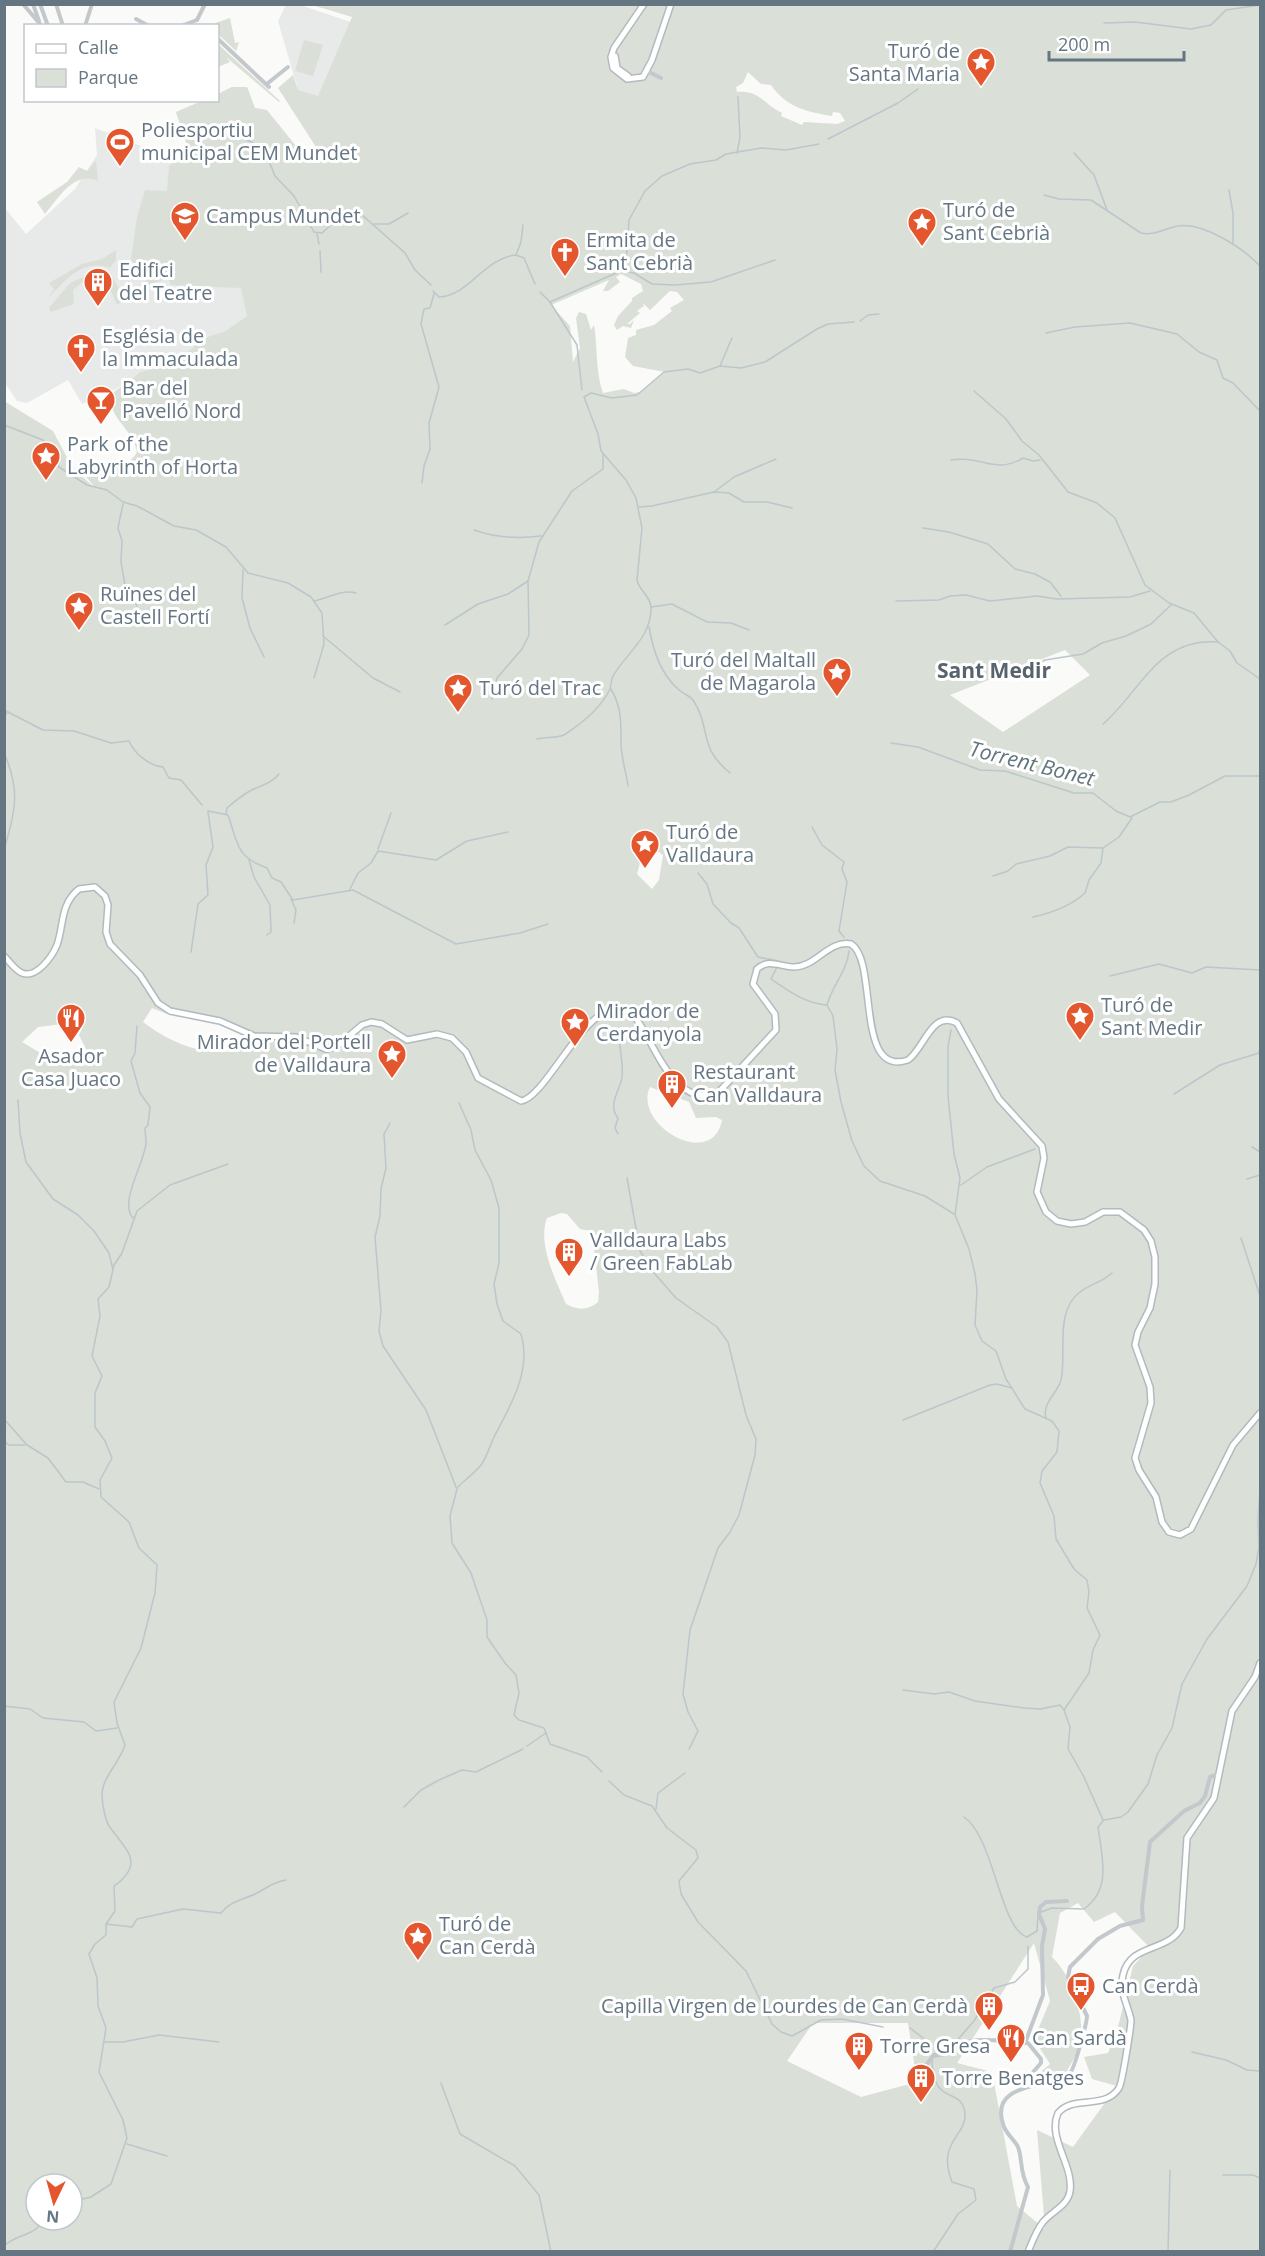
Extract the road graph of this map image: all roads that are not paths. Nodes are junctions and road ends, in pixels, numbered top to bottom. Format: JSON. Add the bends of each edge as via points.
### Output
{"nodes":[{"id":1,"x":23,"y":4,"type":"edge"},
{"id":2,"x":33,"y":4,"type":"edge"},
{"id":3,"x":40,"y":4,"type":"edge"},
{"id":4,"x":56,"y":4,"type":"edge"},
{"id":5,"x":92,"y":4,"type":"edge"},
{"id":6,"x":205,"y":4,"type":"edge"},
{"id":7,"x":646,"y":4,"type":"edge"},
{"id":8,"x":671,"y":4,"type":"edge"},
{"id":9,"x":136,"y":19,"type":"dead end"},
{"id":10,"x":40,"y":24,"type":"edge"},
{"id":11,"x":41,"y":24,"type":"edge"},
{"id":12,"x":47,"y":24,"type":"edge"},
{"id":13,"x":62,"y":24,"type":"edge"},
{"id":14,"x":86,"y":24,"type":"edge"},
{"id":15,"x":145,"y":24,"type":"edge"},
{"id":16,"x":190,"y":24,"type":"edge"},
{"id":17,"x":219,"y":40,"type":"edge"},
{"id":18,"x":288,"y":67,"type":"dead end"},
{"id":19,"x":650,"y":72,"type":"junction"},
{"id":20,"x":661,"y":78,"type":"dead end"},
{"id":21,"x":4,"y":957,"type":"edge"},
{"id":22,"x":1260,"y":1413,"type":"edge"},
{"id":23,"x":1260,"y":1663,"type":"edge"},
{"id":24,"x":1219,"y":1774,"type":"junction"},
{"id":25,"x":1067,"y":1901,"type":"dead end"},
{"id":26,"x":1025,"y":2043,"type":"junction"},
{"id":27,"x":925,"y":2067,"type":"dead end"},
{"id":28,"x":1018,"y":2089,"type":"junction"},
{"id":29,"x":1010,"y":2252,"type":"edge"},
{"id":30,"x":1028,"y":2252,"type":"edge"}],
"edges":[{"from":1,"to":10,"type":"street"},
{"from":2,"to":11,"type":"street"},
{"from":3,"to":12,"type":"street"},
{"from":4,"to":13,"type":"street"},
{"from":5,"to":14,"type":"street"},
{"from":6,"to":16,"type":"street","via":[[199,22]]},
{"from":7,"to":19,"type":"street","via":[[620,44],[615,59],[617,68],[626,75]]},
{"from":7,"to":19,"type":"street","via":[[611,57],[613,68],[630,80]]},
{"from":8,"to":19,"type":"street"},
{"from":9,"to":15,"type":"street"},
{"from":17,"to":18,"type":"street","via":[[268,85]]},
{"from":19,"to":20,"type":"street"},
{"from":21,"to":22,"type":"street","via":[[24,973],[38,970],[56,946],[71,897],[82,888],[95,887],[108,902],[106,932],[110,944],[167,1010],[220,1021],[254,1036],[296,1037],[326,1049],[336,1047],[371,1022],[382,1024],[407,1040],[445,1035],[464,1049],[478,1078],[521,1101],[536,1095],[563,1053],[606,1012],[616,1008],[625,1009],[634,1017],[678,1084],[699,1095],[719,1092],[776,1030],[775,1014],[753,984],[757,969],[769,963],[804,966],[837,944],[851,944],[861,955],[875,1040],[883,1056],[894,1061],[908,1060],[938,1023],[957,1023],[999,1099],[1042,1146],[1044,1158],[1037,1192],[1046,1212],[1057,1221],[1071,1224],[1085,1222],[1103,1212],[1120,1212],[1148,1235],[1155,1257],[1155,1284],[1135,1346],[1150,1387],[1151,1403],[1135,1458],[1169,1532],[1180,1535],[1191,1529],[1233,1445]]},
{"from":23,"to":24,"type":"street","via":[[1232,1711]]},
{"from":24,"to":28,"type":"street","via":[[1210,1777],[1200,1803],[1184,1811],[1150,1842],[1143,1920],[1120,1926],[1098,1939],[1069,1969],[1068,1977],[1087,2016],[1073,2069],[1062,2078]]},
{"from":24,"to":30,"type":"street","via":[[1212,1803],[1187,1838],[1179,1931],[1169,1940],[1134,1955],[1123,1972],[1122,1989],[1131,2029],[1122,2084],[1104,2100],[1072,2104],[1058,2113],[1056,2129],[1070,2194],[1041,2225]]},
{"from":25,"to":26,"type":"street","via":[[1046,1902],[1040,1907],[1045,1929],[1043,1995]]},
{"from":26,"to":27,"type":"street","via":[[985,2038],[965,2042],[957,2044],[952,2053],[933,2056]]},
{"from":26,"to":28,"type":"street","via":[[1041,2059],[1039,2068]]},
{"from":28,"to":29,"type":"street","via":[[1002,2111],[1004,2128],[1019,2149],[1021,2173],[1028,2187]]}]}
